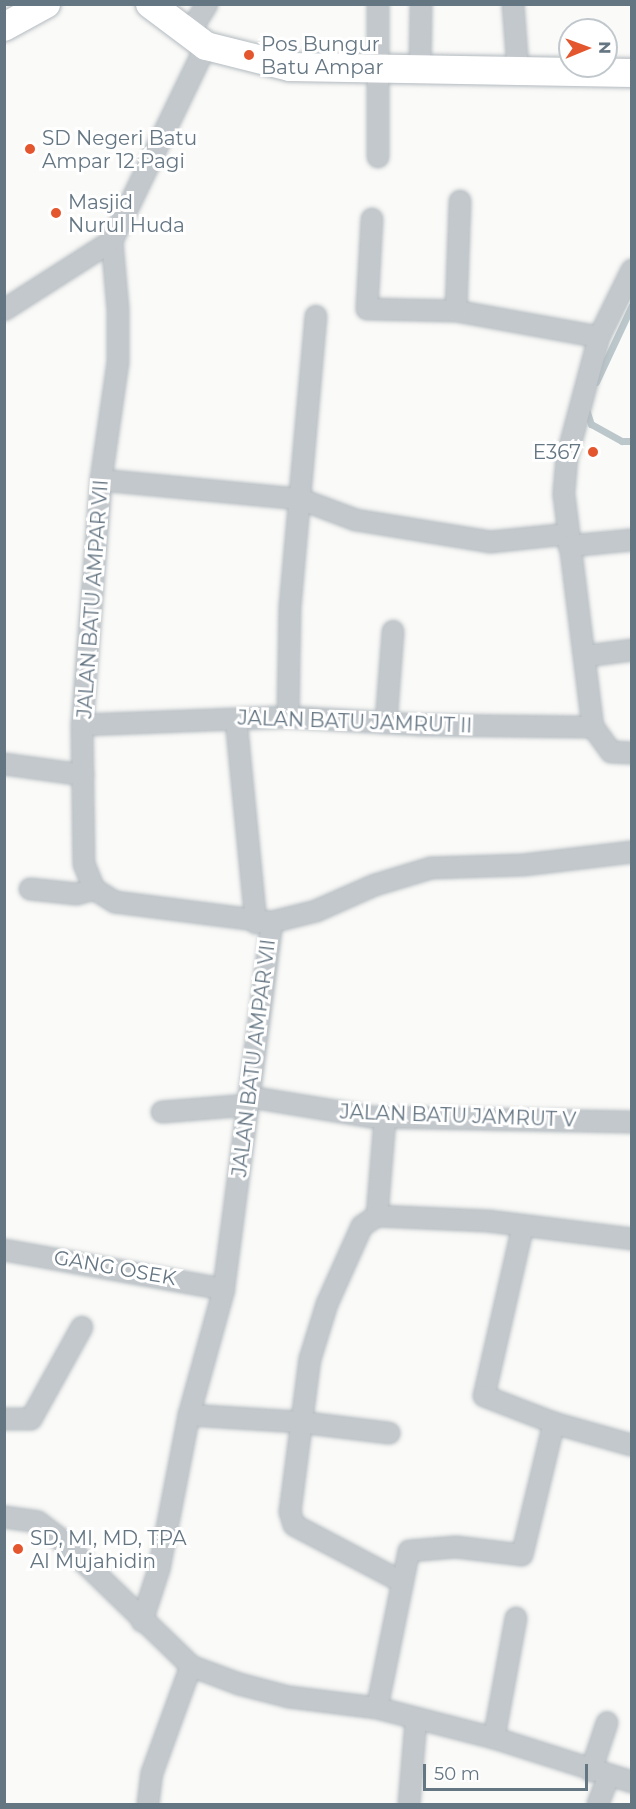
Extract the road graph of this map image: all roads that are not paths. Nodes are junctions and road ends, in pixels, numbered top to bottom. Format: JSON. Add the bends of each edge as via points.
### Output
{"nodes":[{"id":1,"x":46,"y":4,"type":"edge"},
{"id":2,"x":150,"y":4,"type":"edge"},
{"id":3,"x":207,"y":4,"type":"edge"},
{"id":4,"x":378,"y":4,"type":"edge"},
{"id":5,"x":421,"y":4,"type":"edge"},
{"id":6,"x":513,"y":4,"type":"edge"},
{"id":7,"x":4,"y":27,"type":"edge"},
{"id":8,"x":197,"y":39,"type":"junction"},
{"id":9,"x":518,"y":69,"type":"junction"},
{"id":10,"x":381,"y":71,"type":"junction"},
{"id":11,"x":420,"y":71,"type":"junction"},
{"id":12,"x":632,"y":73,"type":"edge"},
{"id":13,"x":378,"y":158,"type":"dead end"},
{"id":14,"x":460,"y":201,"type":"dead end"},
{"id":15,"x":372,"y":219,"type":"dead end"},
{"id":16,"x":112,"y":241,"type":"junction"},
{"id":17,"x":630,"y":275,"type":"edge"},
{"id":18,"x":4,"y":310,"type":"edge"},
{"id":19,"x":456,"y":311,"type":"junction"},
{"id":20,"x":316,"y":316,"type":"dead end"},
{"id":21,"x":599,"y":337,"type":"junction"},
{"id":22,"x":101,"y":480,"type":"junction"},
{"id":23,"x":300,"y":499,"type":"junction"},
{"id":24,"x":568,"y":540,"type":"junction"},
{"id":25,"x":632,"y":540,"type":"edge"},
{"id":26,"x":393,"y":631,"type":"dead end"},
{"id":27,"x":632,"y":650,"type":"edge"},
{"id":28,"x":586,"y":656,"type":"junction"},
{"id":29,"x":288,"y":717,"type":"junction"},
{"id":30,"x":236,"y":719,"type":"junction"},
{"id":31,"x":386,"y":723,"type":"junction"},
{"id":32,"x":82,"y":725,"type":"junction"},
{"id":33,"x":593,"y":727,"type":"junction"},
{"id":34,"x":632,"y":753,"type":"edge"},
{"id":35,"x":4,"y":764,"type":"edge"},
{"id":36,"x":83,"y":775,"type":"junction"},
{"id":37,"x":632,"y":852,"type":"edge"},
{"id":38,"x":30,"y":889,"type":"dead end"},
{"id":39,"x":94,"y":889,"type":"junction"},
{"id":40,"x":264,"y":923,"type":"junction"},
{"id":41,"x":249,"y":1101,"type":"junction"},
{"id":42,"x":162,"y":1112,"type":"dead end"},
{"id":43,"x":385,"y":1118,"type":"junction"},
{"id":44,"x":632,"y":1122,"type":"edge"},
{"id":45,"x":377,"y":1216,"type":"junction"},
{"id":46,"x":523,"y":1227,"type":"junction"},
{"id":47,"x":632,"y":1239,"type":"edge"},
{"id":48,"x":4,"y":1250,"type":"edge"},
{"id":49,"x":224,"y":1289,"type":"junction"},
{"id":50,"x":82,"y":1327,"type":"dead end"},
{"id":51,"x":189,"y":1415,"type":"junction"},
{"id":52,"x":4,"y":1419,"type":"edge"},
{"id":53,"x":299,"y":1422,"type":"junction"},
{"id":54,"x":554,"y":1422,"type":"junction"},
{"id":55,"x":389,"y":1433,"type":"dead end"},
{"id":56,"x":632,"y":1445,"type":"edge"},
{"id":57,"x":4,"y":1517,"type":"edge"},
{"id":58,"x":402,"y":1582,"type":"junction"},
{"id":59,"x":516,"y":1618,"type":"dead end"},
{"id":60,"x":142,"y":1621,"type":"junction"},
{"id":61,"x":191,"y":1666,"type":"junction"},
{"id":62,"x":377,"y":1708,"type":"junction"},
{"id":63,"x":416,"y":1720,"type":"junction"},
{"id":64,"x":607,"y":1723,"type":"dead end"},
{"id":65,"x":494,"y":1738,"type":"junction"},
{"id":66,"x":600,"y":1774,"type":"junction"},
{"id":67,"x":632,"y":1782,"type":"edge"},
{"id":68,"x":148,"y":1804,"type":"edge"},
{"id":69,"x":409,"y":1804,"type":"edge"},
{"id":70,"x":598,"y":1804,"type":"edge"}],
"edges":[{"from":1,"to":7,"type":"street"},
{"from":2,"to":8,"type":"street"},
{"from":3,"to":8,"type":"street"},
{"from":4,"to":10,"type":"street"},
{"from":5,"to":11,"type":"street"},
{"from":6,"to":9,"type":"street"},
{"from":8,"to":10,"type":"street","via":[[290,67]]},
{"from":8,"to":16,"type":"street"},
{"from":9,"to":11,"type":"street"},
{"from":9,"to":12,"type":"street"},
{"from":10,"to":11,"type":"street"},
{"from":10,"to":13,"type":"street"},
{"from":14,"to":19,"type":"street"},
{"from":15,"to":19,"type":"street","via":[[367,309]]},
{"from":16,"to":18,"type":"street"},
{"from":16,"to":22,"type":"street","name":"JALAN BATU AMPAR VII","via":[[118,362]]},
{"from":17,"to":21,"type":"street"},
{"from":19,"to":21,"type":"street"},
{"from":20,"to":23,"type":"street"},
{"from":21,"to":24,"type":"street","via":[[567,457],[564,495]]},
{"from":22,"to":23,"type":"street"},
{"from":22,"to":32,"type":"street","name":"JALAN BATU AMPAR VII"},
{"from":23,"to":24,"type":"street","via":[[356,520],[490,542]]},
{"from":23,"to":29,"type":"street","via":[[289,618]]},
{"from":24,"to":25,"type":"street"},
{"from":24,"to":28,"type":"street"},
{"from":26,"to":31,"type":"street"},
{"from":27,"to":28,"type":"street"},
{"from":28,"to":33,"type":"street"},
{"from":29,"to":30,"type":"street","name":"JALAN BATU JAMRUT II"},
{"from":29,"to":31,"type":"street","name":"JALAN BATU JAMRUT II"},
{"from":30,"to":32,"type":"street","name":"JALAN BATU JAMRUT II"},
{"from":30,"to":40,"type":"street"},
{"from":31,"to":33,"type":"street","name":"JALAN BATU JAMRUT II"},
{"from":32,"to":36,"type":"street","name":"JALAN BATU AMPAR VII"},
{"from":33,"to":34,"type":"street","via":[[611,752]]},
{"from":35,"to":36,"type":"street"},
{"from":36,"to":39,"type":"street","name":"JALAN BATU AMPAR VII","via":[[84,864]]},
{"from":37,"to":40,"type":"street","via":[[523,865],[431,868],[375,885],[316,911]]},
{"from":38,"to":39,"type":"street","via":[[78,894]]},
{"from":39,"to":40,"type":"street","name":"JALAN BATU AMPAR VII","via":[[115,902]]},
{"from":40,"to":41,"type":"street","name":"JALAN BATU AMPAR VII"},
{"from":41,"to":42,"type":"street","name":"JALAN BATU JAMRUT V"},
{"from":41,"to":43,"type":"street","name":"JALAN BATU JAMRUT V"},
{"from":41,"to":49,"type":"street","name":"JALAN BATU AMPAR VII"},
{"from":43,"to":44,"type":"street","name":"JALAN BATU JAMRUT V"},
{"from":43,"to":45,"type":"street"},
{"from":45,"to":46,"type":"street","via":[[488,1221]]},
{"from":45,"to":53,"type":"street","via":[[362,1226],[327,1304],[310,1359]]},
{"from":46,"to":47,"type":"street"},
{"from":46,"to":54,"type":"street","via":[[484,1396]]},
{"from":48,"to":49,"type":"street","name":"GANG OSEK"},
{"from":49,"to":51,"type":"street","name":"JALAN BATU AMPAR VII"},
{"from":50,"to":52,"type":"street","via":[[31,1419]]},
{"from":51,"to":53,"type":"street"},
{"from":51,"to":60,"type":"street","name":"JALAN BATU AMPAR VII","via":[[159,1569]]},
{"from":53,"to":55,"type":"street"},
{"from":53,"to":58,"type":"street","via":[[290,1512],[294,1525]]},
{"from":54,"to":56,"type":"street"},
{"from":54,"to":58,"type":"street","via":[[522,1556],[456,1547],[414,1549],[409,1551]]},
{"from":57,"to":60,"type":"street","via":[[38,1522]]},
{"from":58,"to":62,"type":"street"},
{"from":59,"to":65,"type":"street"},
{"from":60,"to":61,"type":"street"},
{"from":61,"to":62,"type":"street","via":[[289,1697]]},
{"from":61,"to":68,"type":"street","via":[[152,1773]]},
{"from":62,"to":63,"type":"street"},
{"from":63,"to":65,"type":"street"},
{"from":63,"to":69,"type":"street"},
{"from":64,"to":66,"type":"street"},
{"from":65,"to":66,"type":"street"},
{"from":66,"to":67,"type":"street"},
{"from":66,"to":70,"type":"street"}]}
